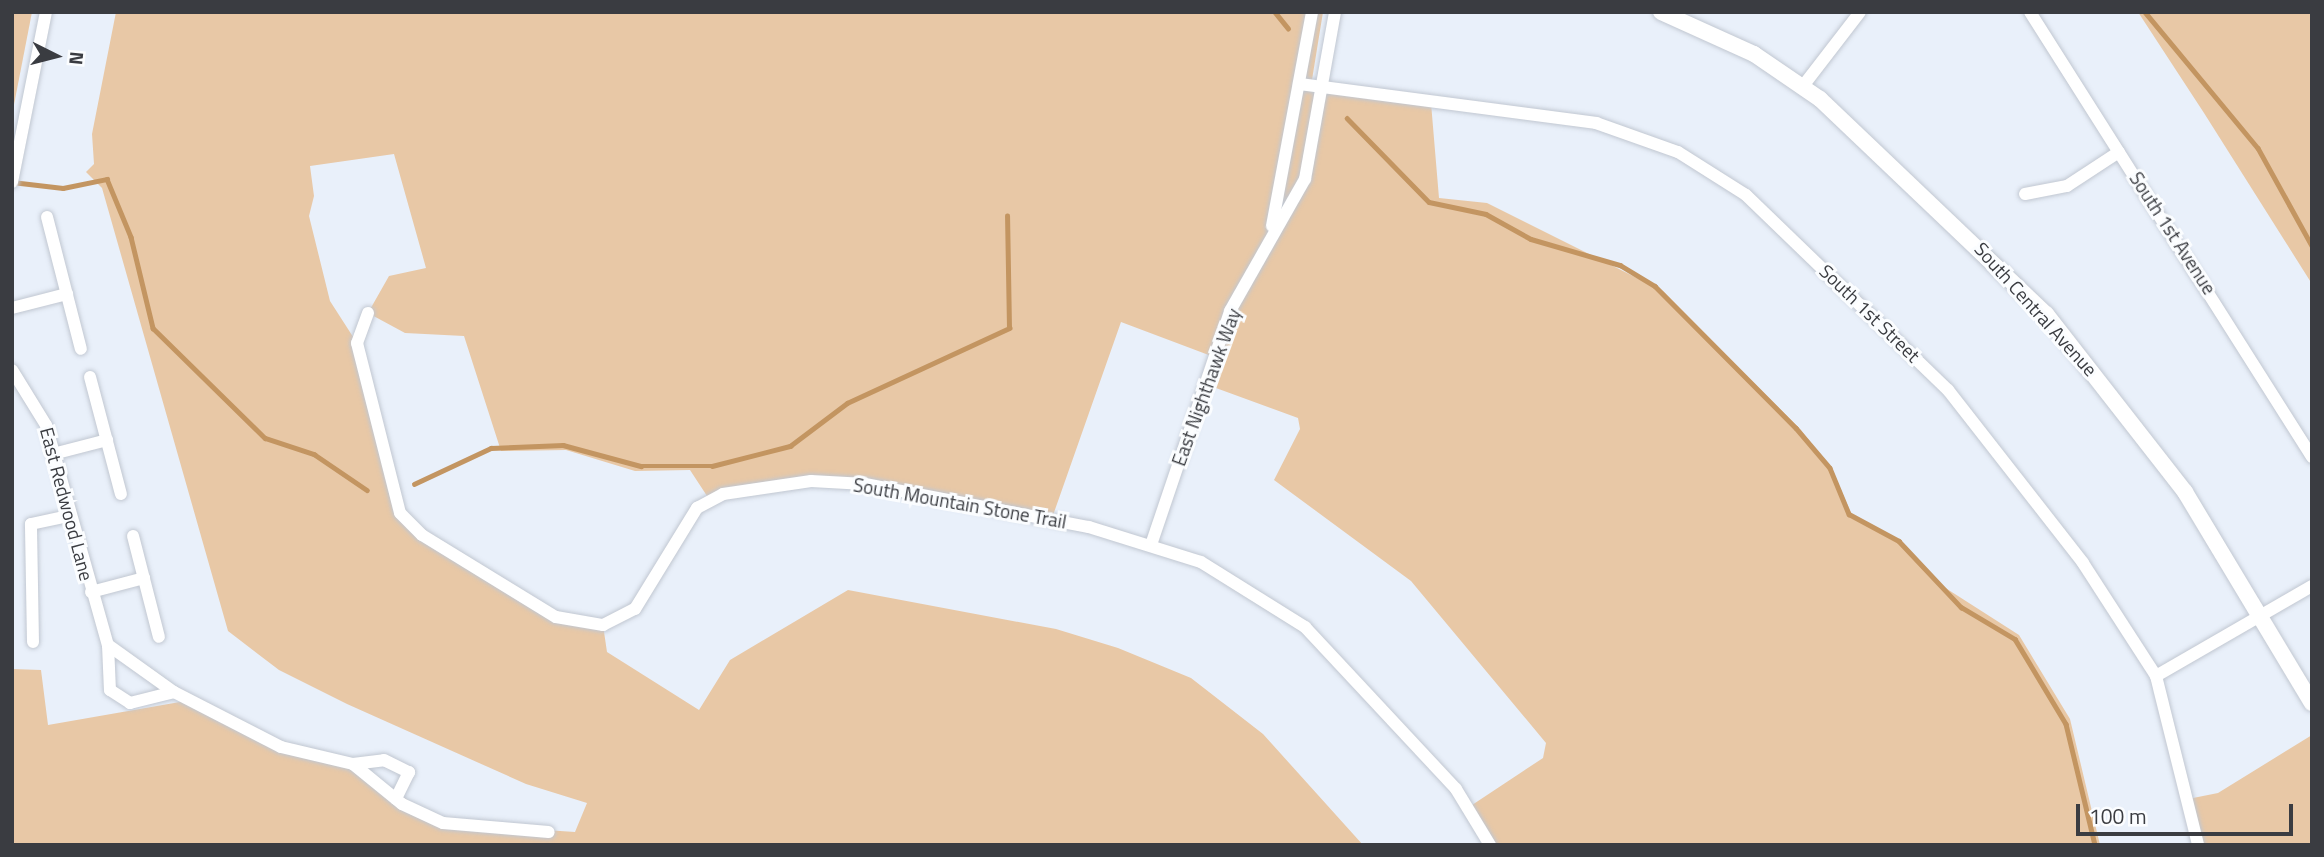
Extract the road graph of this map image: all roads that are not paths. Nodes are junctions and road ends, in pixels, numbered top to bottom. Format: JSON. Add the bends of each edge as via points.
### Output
{"nodes":[{"id":1,"x":46,"y":12,"type":"edge"},
{"id":2,"x":1312,"y":12,"type":"edge"},
{"id":3,"x":1335,"y":12,"type":"edge"},
{"id":4,"x":1661,"y":12,"type":"edge"},
{"id":5,"x":1860,"y":12,"type":"edge"},
{"id":6,"x":2030,"y":12,"type":"edge"},
{"id":7,"x":1300,"y":84,"type":"junction"},
{"id":8,"x":1803,"y":86,"type":"junction"},
{"id":9,"x":1321,"y":87,"type":"junction"},
{"id":10,"x":2119,"y":152,"type":"junction"},
{"id":11,"x":13,"y":177,"type":"edge"},
{"id":12,"x":2025,"y":194,"type":"dead end"},
{"id":13,"x":47,"y":217,"type":"dead end"},
{"id":14,"x":1270,"y":237,"type":"junction"},
{"id":15,"x":66,"y":294,"type":"junction"},
{"id":16,"x":12,"y":308,"type":"edge"},
{"id":17,"x":368,"y":313,"type":"dead end"},
{"id":18,"x":80,"y":349,"type":"dead end"},
{"id":19,"x":12,"y":370,"type":"edge"},
{"id":20,"x":90,"y":377,"type":"dead end"},
{"id":21,"x":107,"y":440,"type":"junction"},
{"id":22,"x":52,"y":454,"type":"junction"},
{"id":23,"x":2312,"y":457,"type":"edge"},
{"id":24,"x":121,"y":494,"type":"dead end"},
{"id":25,"x":70,"y":516,"type":"junction"},
{"id":26,"x":133,"y":536,"type":"dead end"},
{"id":27,"x":1152,"y":542,"type":"junction"},
{"id":28,"x":144,"y":578,"type":"junction"},
{"id":29,"x":2312,"y":586,"type":"edge"},
{"id":30,"x":91,"y":592,"type":"junction"},
{"id":31,"x":2263,"y":614,"type":"junction"},
{"id":32,"x":159,"y":637,"type":"dead end"},
{"id":33,"x":33,"y":642,"type":"dead end"},
{"id":34,"x":108,"y":645,"type":"junction"},
{"id":35,"x":2156,"y":676,"type":"junction"},
{"id":36,"x":174,"y":692,"type":"junction"},
{"id":37,"x":2312,"y":703,"type":"edge"},
{"id":38,"x":353,"y":764,"type":"junction"},
{"id":39,"x":397,"y":799,"type":"junction"},
{"id":40,"x":549,"y":832,"type":"dead end"},
{"id":41,"x":1490,"y":845,"type":"edge"},
{"id":42,"x":2198,"y":845,"type":"edge"}],
"edges":[{"from":1,"to":11,"type":"street"},
{"from":2,"to":7,"type":"street","name":"East Nighthawk Way"},
{"from":3,"to":9,"type":"street","name":"East Nighthawk Way"},
{"from":4,"to":8,"type":"street","name":"South Central Avenue","via":[[1754,54]]},
{"from":5,"to":8,"type":"street"},
{"from":6,"to":10,"type":"street","name":"South 1st Avenue"},
{"from":7,"to":9,"type":"street","name":"South 1st Street"},
{"from":7,"to":14,"type":"street","name":"East Nighthawk Way"},
{"from":8,"to":31,"type":"street","name":"South Central Avenue","via":[[1897,166],[2046,314],[2145,436]]},
{"from":9,"to":14,"type":"street","name":"East Nighthawk Way","via":[[1305,179]]},
{"from":9,"to":35,"type":"street","name":"South 1st Street","via":[[1597,123],[1678,152],[1717,175],[1889,327],[1948,390],[2083,563]]},
{"from":10,"to":12,"type":"street","via":[[2067,186]]},
{"from":10,"to":23,"type":"street","name":"South 1st Avenue"},
{"from":13,"to":15,"type":"street"},
{"from":14,"to":27,"type":"street","name":"East Nighthawk Way","via":[[1230,311]]},
{"from":15,"to":16,"type":"street"},
{"from":15,"to":18,"type":"street"},
{"from":17,"to":27,"type":"street","name":"South Mountain Stone Trail","via":[[357,343],[400,513],[422,535],[580,625],[620,620],[635,608],[687,521],[709,499],[786,484],[865,484]]},
{"from":19,"to":22,"type":"street","name":"East Redwood Lane","via":[[36,400]]},
{"from":20,"to":21,"type":"street"},
{"from":21,"to":22,"type":"street"},
{"from":21,"to":24,"type":"street"},
{"from":22,"to":25,"type":"street","name":"East Redwood Lane"},
{"from":25,"to":30,"type":"street","name":"East Redwood Lane"},
{"from":25,"to":33,"type":"street","via":[[31,524]]},
{"from":26,"to":28,"type":"street"},
{"from":27,"to":41,"type":"street","name":"South Mountain Stone Trail","via":[[1244,586],[1331,650],[1457,789]]},
{"from":28,"to":30,"type":"street"},
{"from":28,"to":32,"type":"street"},
{"from":29,"to":31,"type":"street"},
{"from":30,"to":34,"type":"street","name":"East Redwood Lane"},
{"from":31,"to":35,"type":"street"},
{"from":31,"to":37,"type":"street","name":"South Central Avenue"},
{"from":34,"to":36,"type":"street"},
{"from":34,"to":36,"type":"street","name":"East Redwood Lane","via":[[106,674],[117,698],[149,701]]},
{"from":35,"to":42,"type":"street","name":"South 1st Street"},
{"from":36,"to":38,"type":"street","via":[[281,747]]},
{"from":38,"to":39,"type":"street"},
{"from":38,"to":39,"type":"street","via":[[384,760],[409,772]]},
{"from":39,"to":40,"type":"street","via":[[459,829]]}]}
